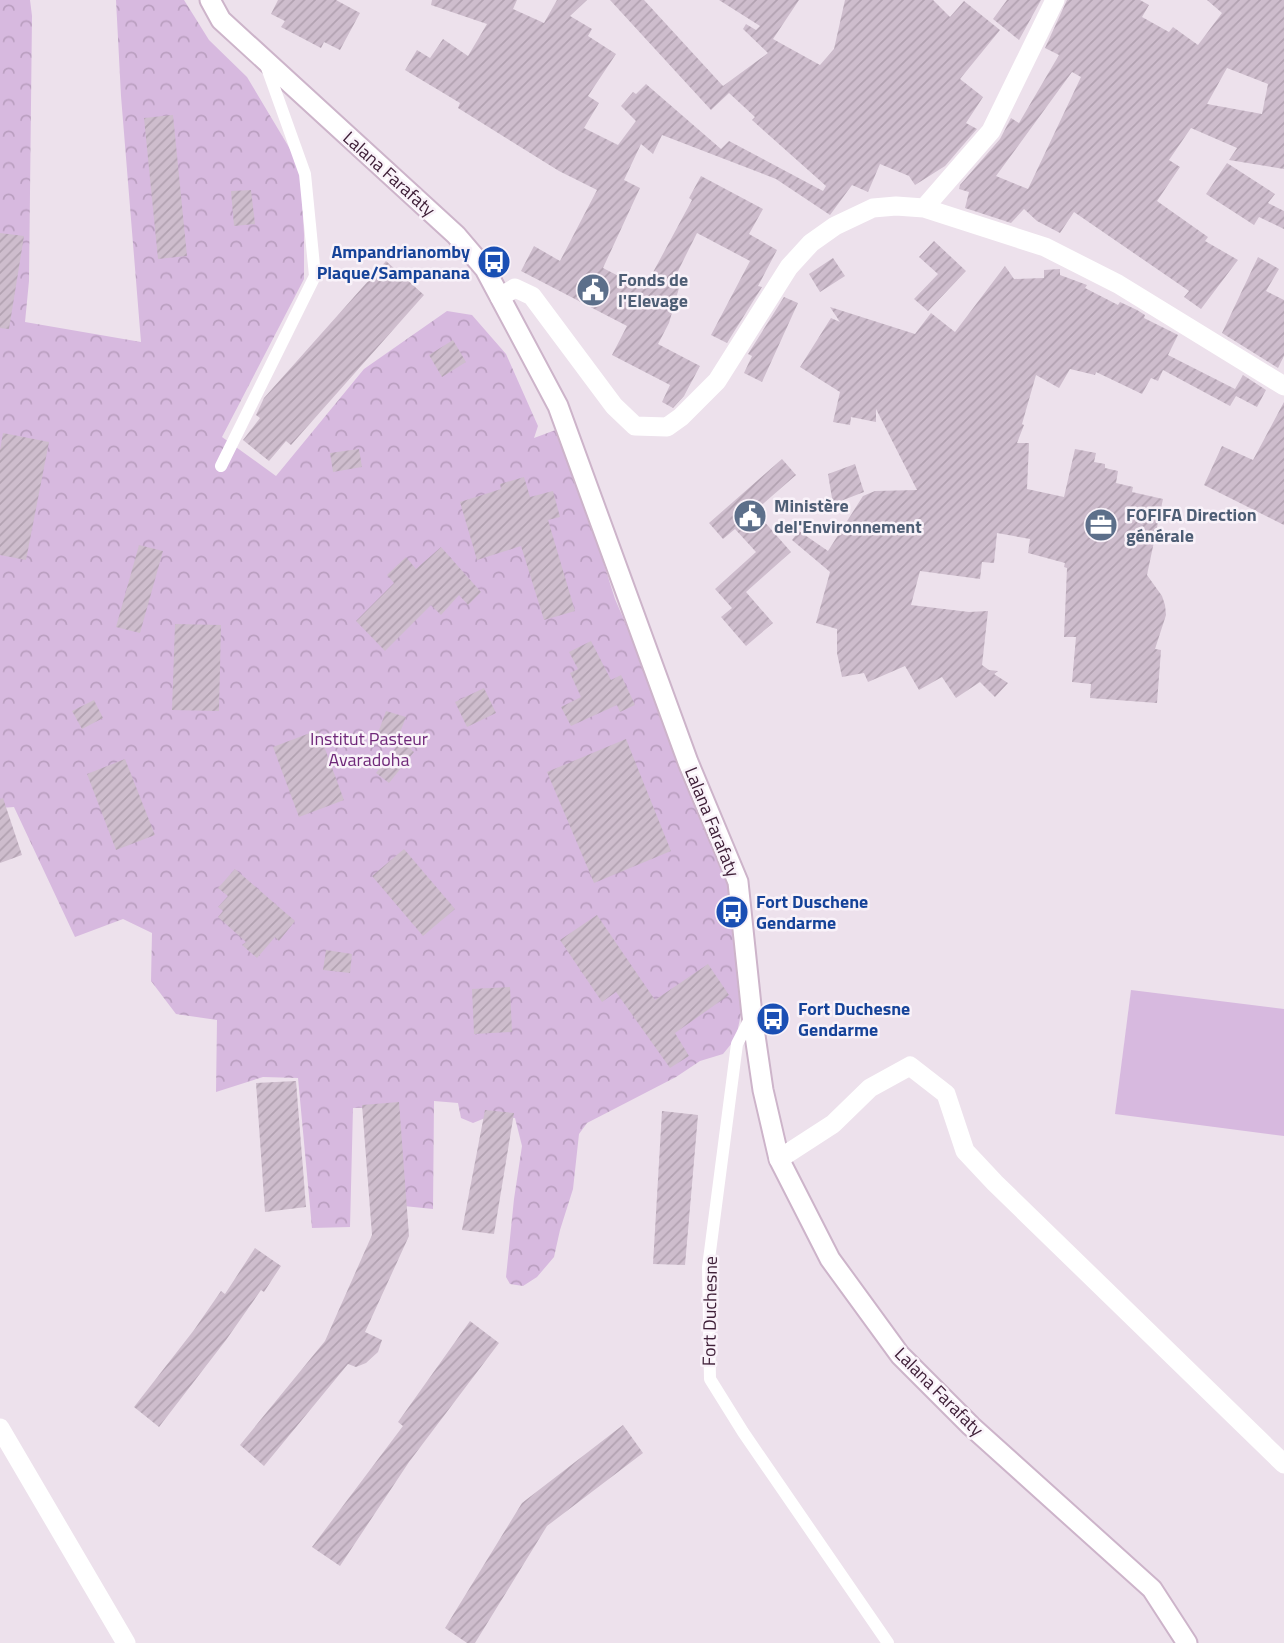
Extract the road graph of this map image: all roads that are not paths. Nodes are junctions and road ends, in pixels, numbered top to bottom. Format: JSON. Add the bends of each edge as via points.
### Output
{"nodes":[{"id":1,"x":211,"y":0,"type":"edge"},
{"id":2,"x":1055,"y":0,"type":"edge"},
{"id":3,"x":265,"y":61,"type":"junction"},
{"id":4,"x":924,"y":208,"type":"junction"},
{"id":5,"x":500,"y":297,"type":"junction"},
{"id":6,"x":1284,"y":386,"type":"edge"},
{"id":7,"x":221,"y":466,"type":"dead end"},
{"id":8,"x":752,"y":1015,"type":"junction"},
{"id":9,"x":779,"y":1159,"type":"junction"},
{"id":10,"x":0,"y":1429,"type":"edge"},
{"id":11,"x":1284,"y":1464,"type":"edge"},
{"id":12,"x":126,"y":1643,"type":"edge"},
{"id":13,"x":888,"y":1643,"type":"edge"},
{"id":14,"x":1187,"y":1643,"type":"edge"}],
"edges":[{"from":1,"to":3,"type":"street","name":"Lalana Farafaty","via":[[221,20]]},
{"from":2,"to":4,"type":"street","via":[[992,131]]},
{"from":3,"to":5,"type":"street","name":"Lalana Farafaty","via":[[456,235],[485,269]]},
{"from":3,"to":7,"type":"lane","via":[[305,174],[315,276]]},
{"from":4,"to":5,"type":"street","via":[[873,208],[811,243],[789,267],[717,381],[667,427],[635,426],[614,406],[532,296],[515,288]]},
{"from":4,"to":6,"type":"street","via":[[1045,247],[1118,284]]},
{"from":5,"to":8,"type":"street","name":"Lalana Farafaty","via":[[558,406],[688,762],[738,882]]},
{"from":8,"to":9,"type":"street","name":"Lalana Farafaty"},
{"from":8,"to":13,"type":"lane","name":"Fort Duchesne","via":[[737,1044],[708,1268],[709,1379]]},
{"from":9,"to":11,"type":"street","via":[[833,1124],[870,1088],[910,1066],[946,1094],[965,1151],[995,1183]]},
{"from":9,"to":14,"type":"street","name":"Lalana Farafaty","via":[[830,1259],[900,1355],[971,1426],[1152,1589]]},
{"from":10,"to":12,"type":"street"}]}
